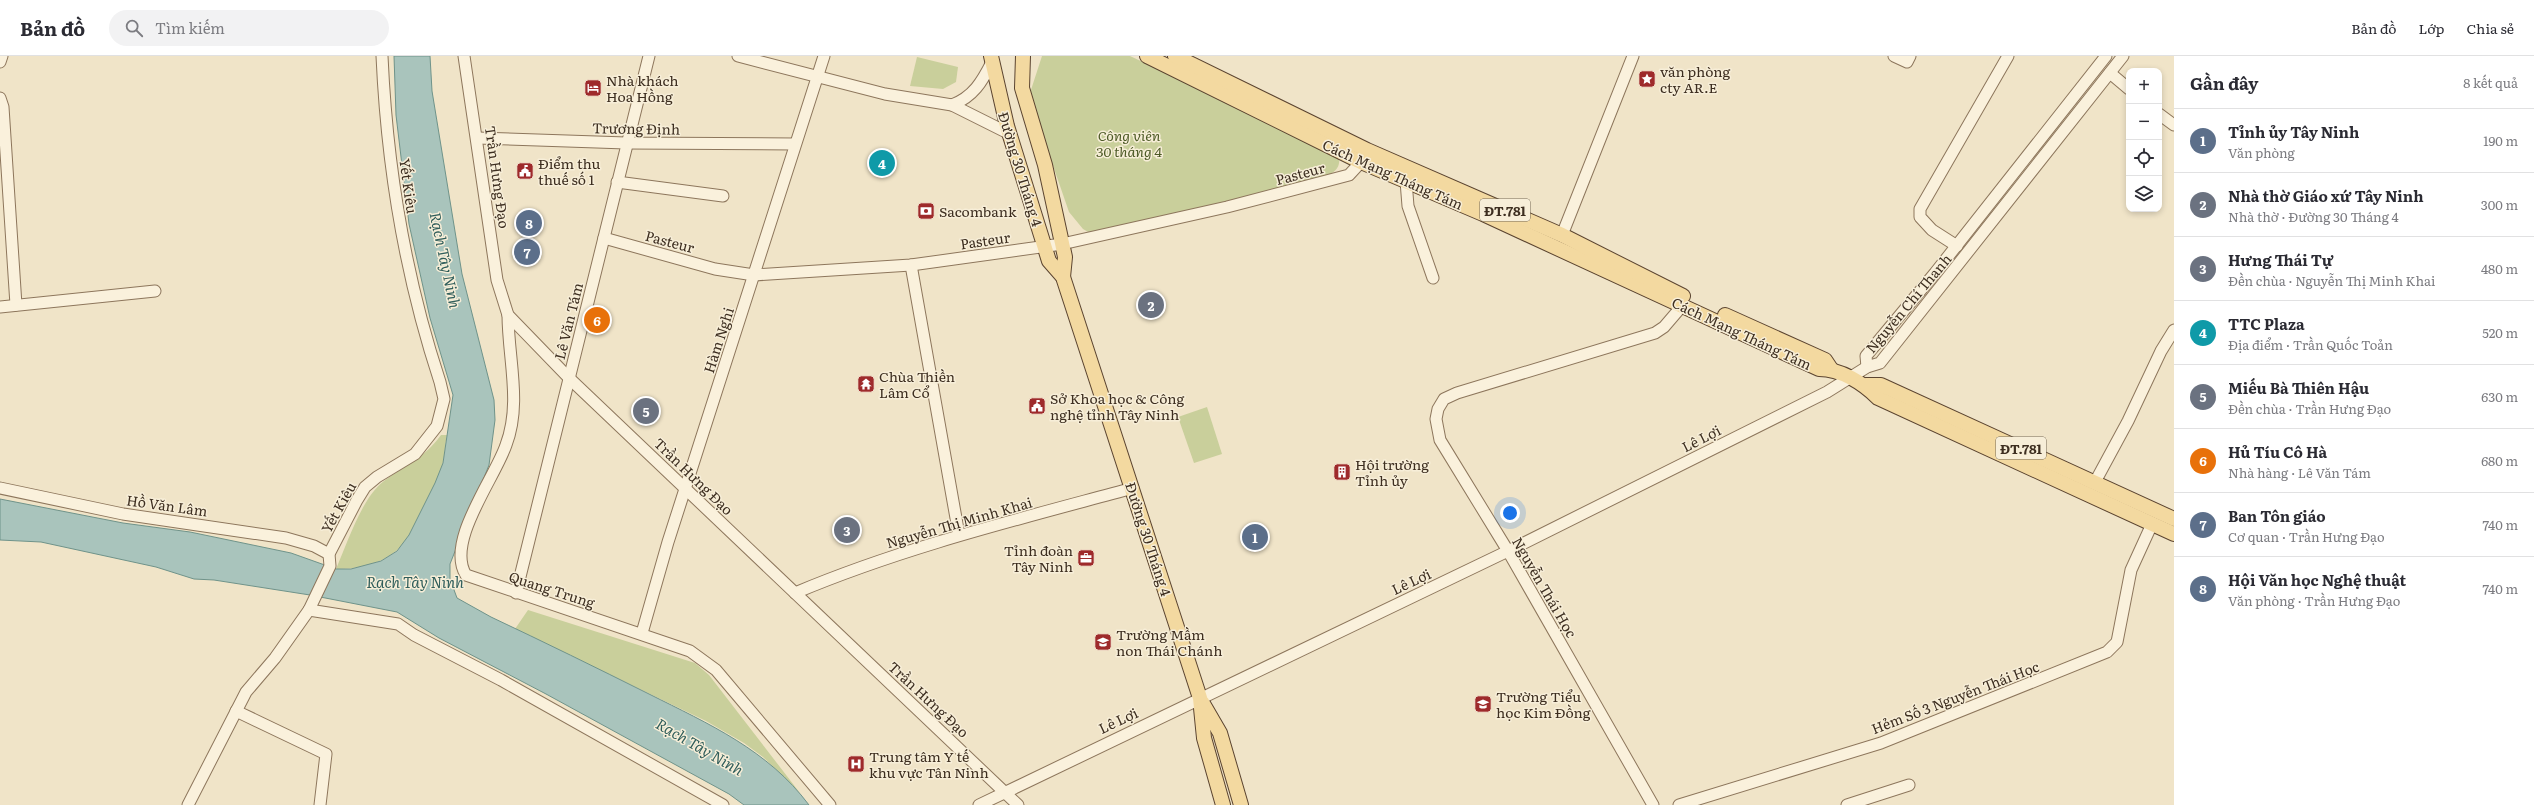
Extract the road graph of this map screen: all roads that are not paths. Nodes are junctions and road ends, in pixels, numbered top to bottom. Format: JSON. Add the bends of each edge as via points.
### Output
{"nodes":[{"id":1,"x":2,"y":56,"type":"edge"},
{"id":2,"x":382,"y":56,"type":"edge"},
{"id":3,"x":464,"y":56,"type":"edge"},
{"id":4,"x":648,"y":56,"type":"edge"},
{"id":5,"x":738,"y":56,"type":"edge"},
{"id":6,"x":824,"y":56,"type":"edge"},
{"id":7,"x":1023,"y":56,"type":"edge"},
{"id":8,"x":1147,"y":56,"type":"edge"},
{"id":9,"x":1175,"y":56,"type":"edge"},
{"id":10,"x":1633,"y":56,"type":"edge"},
{"id":11,"x":1894,"y":56,"type":"edge"},
{"id":12,"x":1910,"y":56,"type":"edge"},
{"id":13,"x":2008,"y":56,"type":"edge"},
{"id":14,"x":2106,"y":56,"type":"edge"},
{"id":15,"x":2123,"y":56,"type":"edge"},
{"id":16,"x":992,"y":59,"type":"edge"},
{"id":17,"x":0,"y":62,"type":"edge"},
{"id":18,"x":2110,"y":73,"type":"junction"},
{"id":19,"x":818,"y":76,"type":"junction"},
{"id":20,"x":2126,"y":86,"type":"edge"},
{"id":21,"x":0,"y":98,"type":"edge"},
{"id":22,"x":952,"y":105,"type":"junction"},
{"id":23,"x":2162,"y":116,"type":"edge"},
{"id":24,"x":2174,"y":125,"type":"edge"},
{"id":25,"x":1010,"y":134,"type":"junction"},
{"id":26,"x":477,"y":138,"type":"junction"},
{"id":27,"x":626,"y":143,"type":"junction"},
{"id":28,"x":795,"y":144,"type":"junction"},
{"id":29,"x":2038,"y":144,"type":"junction"},
{"id":30,"x":2049,"y":152,"type":"junction"},
{"id":31,"x":1364,"y":156,"type":"junction"},
{"id":32,"x":1408,"y":175,"type":"junction"},
{"id":33,"x":617,"y":182,"type":"junction"},
{"id":34,"x":722,"y":196,"type":"dead end"},
{"id":35,"x":1517,"y":222,"type":"junction"},
{"id":36,"x":1562,"y":235,"type":"junction"},
{"id":37,"x":604,"y":238,"type":"junction"},
{"id":38,"x":1062,"y":244,"type":"junction"},
{"id":39,"x":1957,"y":246,"type":"junction"},
{"id":40,"x":1044,"y":247,"type":"junction"},
{"id":41,"x":911,"y":265,"type":"junction"},
{"id":42,"x":1935,"y":273,"type":"junction"},
{"id":43,"x":754,"y":274,"type":"junction"},
{"id":44,"x":1063,"y":277,"type":"junction"},
{"id":45,"x":1433,"y":278,"type":"dead end"},
{"id":46,"x":1947,"y":282,"type":"junction"},
{"id":47,"x":155,"y":291,"type":"dead end"},
{"id":48,"x":1684,"y":302,"type":"junction"},
{"id":49,"x":16,"y":305,"type":"junction"},
{"id":50,"x":0,"y":307,"type":"edge"},
{"id":51,"x":508,"y":315,"type":"junction"},
{"id":52,"x":2174,"y":330,"type":"edge"},
{"id":53,"x":1867,"y":367,"type":"junction"},
{"id":54,"x":569,"y":378,"type":"junction"},
{"id":55,"x":1850,"y":378,"type":"junction"},
{"id":56,"x":1866,"y":385,"type":"junction"},
{"id":57,"x":2095,"y":482,"type":"junction"},
{"id":58,"x":0,"y":488,"type":"edge"},
{"id":59,"x":686,"y":488,"type":"junction"},
{"id":60,"x":1133,"y":488,"type":"junction"},
{"id":61,"x":2155,"y":518,"type":"junction"},
{"id":62,"x":2174,"y":519,"type":"edge"},
{"id":63,"x":2174,"y":534,"type":"edge"},
{"id":64,"x":959,"y":535,"type":"junction"},
{"id":65,"x":1508,"y":551,"type":"junction"},
{"id":66,"x":329,"y":554,"type":"junction"},
{"id":67,"x":516,"y":593,"type":"junction"},
{"id":68,"x":795,"y":593,"type":"junction"},
{"id":69,"x":309,"y":610,"type":"junction"},
{"id":70,"x":642,"y":633,"type":"junction"},
{"id":71,"x":1200,"y":698,"type":"junction"},
{"id":72,"x":236,"y":710,"type":"junction"},
{"id":73,"x":1910,"y":785,"type":"dead end"},
{"id":74,"x":1004,"y":791,"type":"junction"},
{"id":75,"x":188,"y":805,"type":"edge"},
{"id":76,"x":320,"y":805,"type":"edge"},
{"id":77,"x":723,"y":805,"type":"edge"},
{"id":78,"x":830,"y":805,"type":"edge"},
{"id":79,"x":979,"y":805,"type":"edge"},
{"id":80,"x":1018,"y":805,"type":"edge"},
{"id":81,"x":1223,"y":805,"type":"edge"},
{"id":82,"x":1242,"y":805,"type":"edge"},
{"id":83,"x":1653,"y":805,"type":"edge"},
{"id":84,"x":1679,"y":805,"type":"edge"},
{"id":85,"x":1847,"y":805,"type":"edge"}],
"edges":[{"from":1,"to":17,"type":"street"},
{"from":2,"to":66,"type":"street","name":"Yết Kiêu","via":[[389,153],[396,206],[408,272],[444,399],[442,412],[431,436],[415,454],[365,487]]},
{"from":3,"to":26,"type":"street","name":"Trần Hưng Đạo"},
{"from":4,"to":27,"type":"street","name":"Lê Văn Tám"},
{"from":5,"to":19,"type":"street"},
{"from":6,"to":19,"type":"street","name":"Hàm Nghi"},
{"from":7,"to":38,"type":"main road","name":"Đường 30 Tháng 4","via":[[1022,88],[1046,165]]},
{"from":8,"to":31,"type":"main road","name":"Cách Mạng Tháng Tám","number":"ĐT.781"},
{"from":9,"to":31,"type":"main road","name":"Cách Mạng Tháng Tám","number":"ĐT.781"},
{"from":10,"to":36,"type":"street"},
{"from":11,"to":12,"type":"street","via":[[1907,62]]},
{"from":13,"to":39,"type":"street","via":[[1920,209],[1920,217],[1932,230]]},
{"from":14,"to":29,"type":"street","name":"Nguyễn Chí Thanh"},
{"from":15,"to":18,"type":"street","name":"Nguyễn Chí Thanh"},
{"from":16,"to":22,"type":"street","via":[[976,90]]},
{"from":16,"to":25,"type":"main road","name":"Đường 30 Tháng 4"},
{"from":18,"to":20,"type":"street"},
{"from":18,"to":30,"type":"street","name":"Nguyễn Chí Thanh"},
{"from":19,"to":22,"type":"street","via":[[884,94]]},
{"from":19,"to":28,"type":"street","name":"Hàm Nghi"},
{"from":21,"to":49,"type":"street","via":[[3,107]]},
{"from":22,"to":25,"type":"street"},
{"from":23,"to":24,"type":"street"},
{"from":25,"to":40,"type":"main road","name":"Đường 30 Tháng 4"},
{"from":26,"to":27,"type":"street","name":"Trương Định"},
{"from":26,"to":51,"type":"street","name":"Trần Hưng Đạo","via":[[497,280]]},
{"from":27,"to":28,"type":"street","name":"Trương Định"},
{"from":27,"to":33,"type":"street","name":"Lê Văn Tám"},
{"from":28,"to":43,"type":"street","name":"Hàm Nghi"},
{"from":29,"to":30,"type":"street"},
{"from":29,"to":39,"type":"street","name":"Nguyễn Chí Thanh"},
{"from":30,"to":46,"type":"street","name":"Nguyễn Chí Thanh"},
{"from":31,"to":32,"type":"main road","name":"Cách Mạng Tháng Tám","number":"ĐT.781"},
{"from":31,"to":38,"type":"street","name":"Pasteur","via":[[1349,175],[1227,208]]},
{"from":32,"to":35,"type":"main road","name":"Cách Mạng Tháng Tám","number":"ĐT.781"},
{"from":32,"to":45,"type":"street","via":[[1408,206]]},
{"from":33,"to":34,"type":"street"},
{"from":33,"to":37,"type":"street","name":"Lê Văn Tám"},
{"from":35,"to":36,"type":"main road","name":"Cách Mạng Tháng Tám","number":"ĐT.781"},
{"from":35,"to":48,"type":"main road","name":"Cách Mạng Tháng Tám","number":"ĐT.781"},
{"from":36,"to":48,"type":"main road","name":"Cách Mạng Tháng Tám","number":"ĐT.781"},
{"from":37,"to":43,"type":"street","name":"Pasteur","via":[[715,269]]},
{"from":37,"to":54,"type":"street","name":"Lê Văn Tám"},
{"from":38,"to":40,"type":"street","name":"Pasteur"},
{"from":38,"to":44,"type":"main road","name":"Đường 30 Tháng 4","via":[[1065,261]]},
{"from":39,"to":42,"type":"street","name":"Nguyễn Chí Thanh"},
{"from":40,"to":41,"type":"street","name":"Pasteur"},
{"from":40,"to":44,"type":"main road","name":"Đường 30 Tháng 4","via":[[1049,261]]},
{"from":41,"to":43,"type":"street","name":"Pasteur"},
{"from":41,"to":64,"type":"street"},
{"from":42,"to":46,"type":"street"},
{"from":42,"to":53,"type":"street","name":"Nguyễn Chí Thanh","via":[[1866,356]]},
{"from":43,"to":59,"type":"street","name":"Hàm Nghi"},
{"from":44,"to":60,"type":"main road","name":"Đường 30 Tháng 4"},
{"from":46,"to":53,"type":"street","name":"Nguyễn Chí Thanh","via":[[1880,363]]},
{"from":47,"to":49,"type":"street"},
{"from":48,"to":55,"type":"main road","name":"Cách Mạng Tháng Tám","number":"ĐT.781","via":[[1824,360],[1830,369]]},
{"from":48,"to":65,"type":"street","name":"Nguyễn Thái Học","via":[[1664,327],[1656,332],[1444,399],[1436,419],[1440,440]]},
{"from":49,"to":50,"type":"street"},
{"from":51,"to":54,"type":"street","name":"Trần Hưng Đạo"},
{"from":51,"to":67,"type":"street","name":"Quang Trung","via":[[508,341],[514,388],[507,445],[472,517],[461,548],[460,562],[466,575]]},
{"from":52,"to":57,"type":"street"},
{"from":53,"to":55,"type":"street","name":"Lê Lợi"},
{"from":54,"to":59,"type":"street","name":"Trần Hưng Đạo"},
{"from":54,"to":67,"type":"street","name":"Lê Văn Tám"},
{"from":55,"to":56,"type":"main road","name":"Cách Mạng Tháng Tám"},
{"from":55,"to":65,"type":"street","name":"Lê Lợi","via":[[1827,392]]},
{"from":56,"to":57,"type":"main road","number":"ĐT.781","via":[[1881,385]]},
{"from":56,"to":61,"type":"main road","number":"ĐT.781","via":[[1878,398]]},
{"from":57,"to":61,"type":"main road","number":"ĐT.781"},
{"from":58,"to":66,"type":"street","name":"Hồ Văn Lâm","via":[[123,514],[286,538],[314,546]]},
{"from":59,"to":68,"type":"street","name":"Trần Hưng Đạo"},
{"from":59,"to":70,"type":"street","name":"Hàm Nghi"},
{"from":60,"to":64,"type":"street","name":"Nguyễn Thị Minh Khai"},
{"from":60,"to":71,"type":"main road","name":"Đường 30 Tháng 4"},
{"from":61,"to":62,"type":"main road","number":"ĐT.781"},
{"from":61,"to":63,"type":"main road","number":"ĐT.781"},
{"from":61,"to":84,"type":"street","name":"Hẻm Số 3 Nguyễn Thái Học","via":[[2131,570],[2117,642],[2107,652],[1881,743]]},
{"from":64,"to":68,"type":"street","name":"Nguyễn Thị Minh Khai","via":[[843,573]]},
{"from":65,"to":71,"type":"street","name":"Lê Lợi"},
{"from":65,"to":83,"type":"street","name":"Nguyễn Thái Học"},
{"from":66,"to":69,"type":"street","name":"Yết Kiêu","via":[[330,566]]},
{"from":67,"to":70,"type":"street","name":"Quang Trung"},
{"from":68,"to":74,"type":"street","name":"Trần Hưng Đạo"},
{"from":69,"to":72,"type":"street","name":"Yết Kiêu","via":[[275,658],[246,692]]},
{"from":69,"to":77,"type":"street","via":[[405,627],[414,635],[501,680]]},
{"from":70,"to":78,"type":"street","name":"Quang Trung","via":[[690,651],[716,670]]},
{"from":71,"to":74,"type":"street","name":"Lê Lợi"},
{"from":71,"to":81,"type":"main road","name":"Đường 30 Tháng 4","via":[[1204,738]]},
{"from":71,"to":82,"type":"main road","via":[[1220,733]]},
{"from":72,"to":75,"type":"street","name":"Yết Kiêu"},
{"from":72,"to":76,"type":"street","via":[[326,754]]},
{"from":73,"to":85,"type":"street"},
{"from":74,"to":79,"type":"street","name":"Lê Lợi"},
{"from":74,"to":80,"type":"street","name":"Trần Hưng Đạo"}]}
